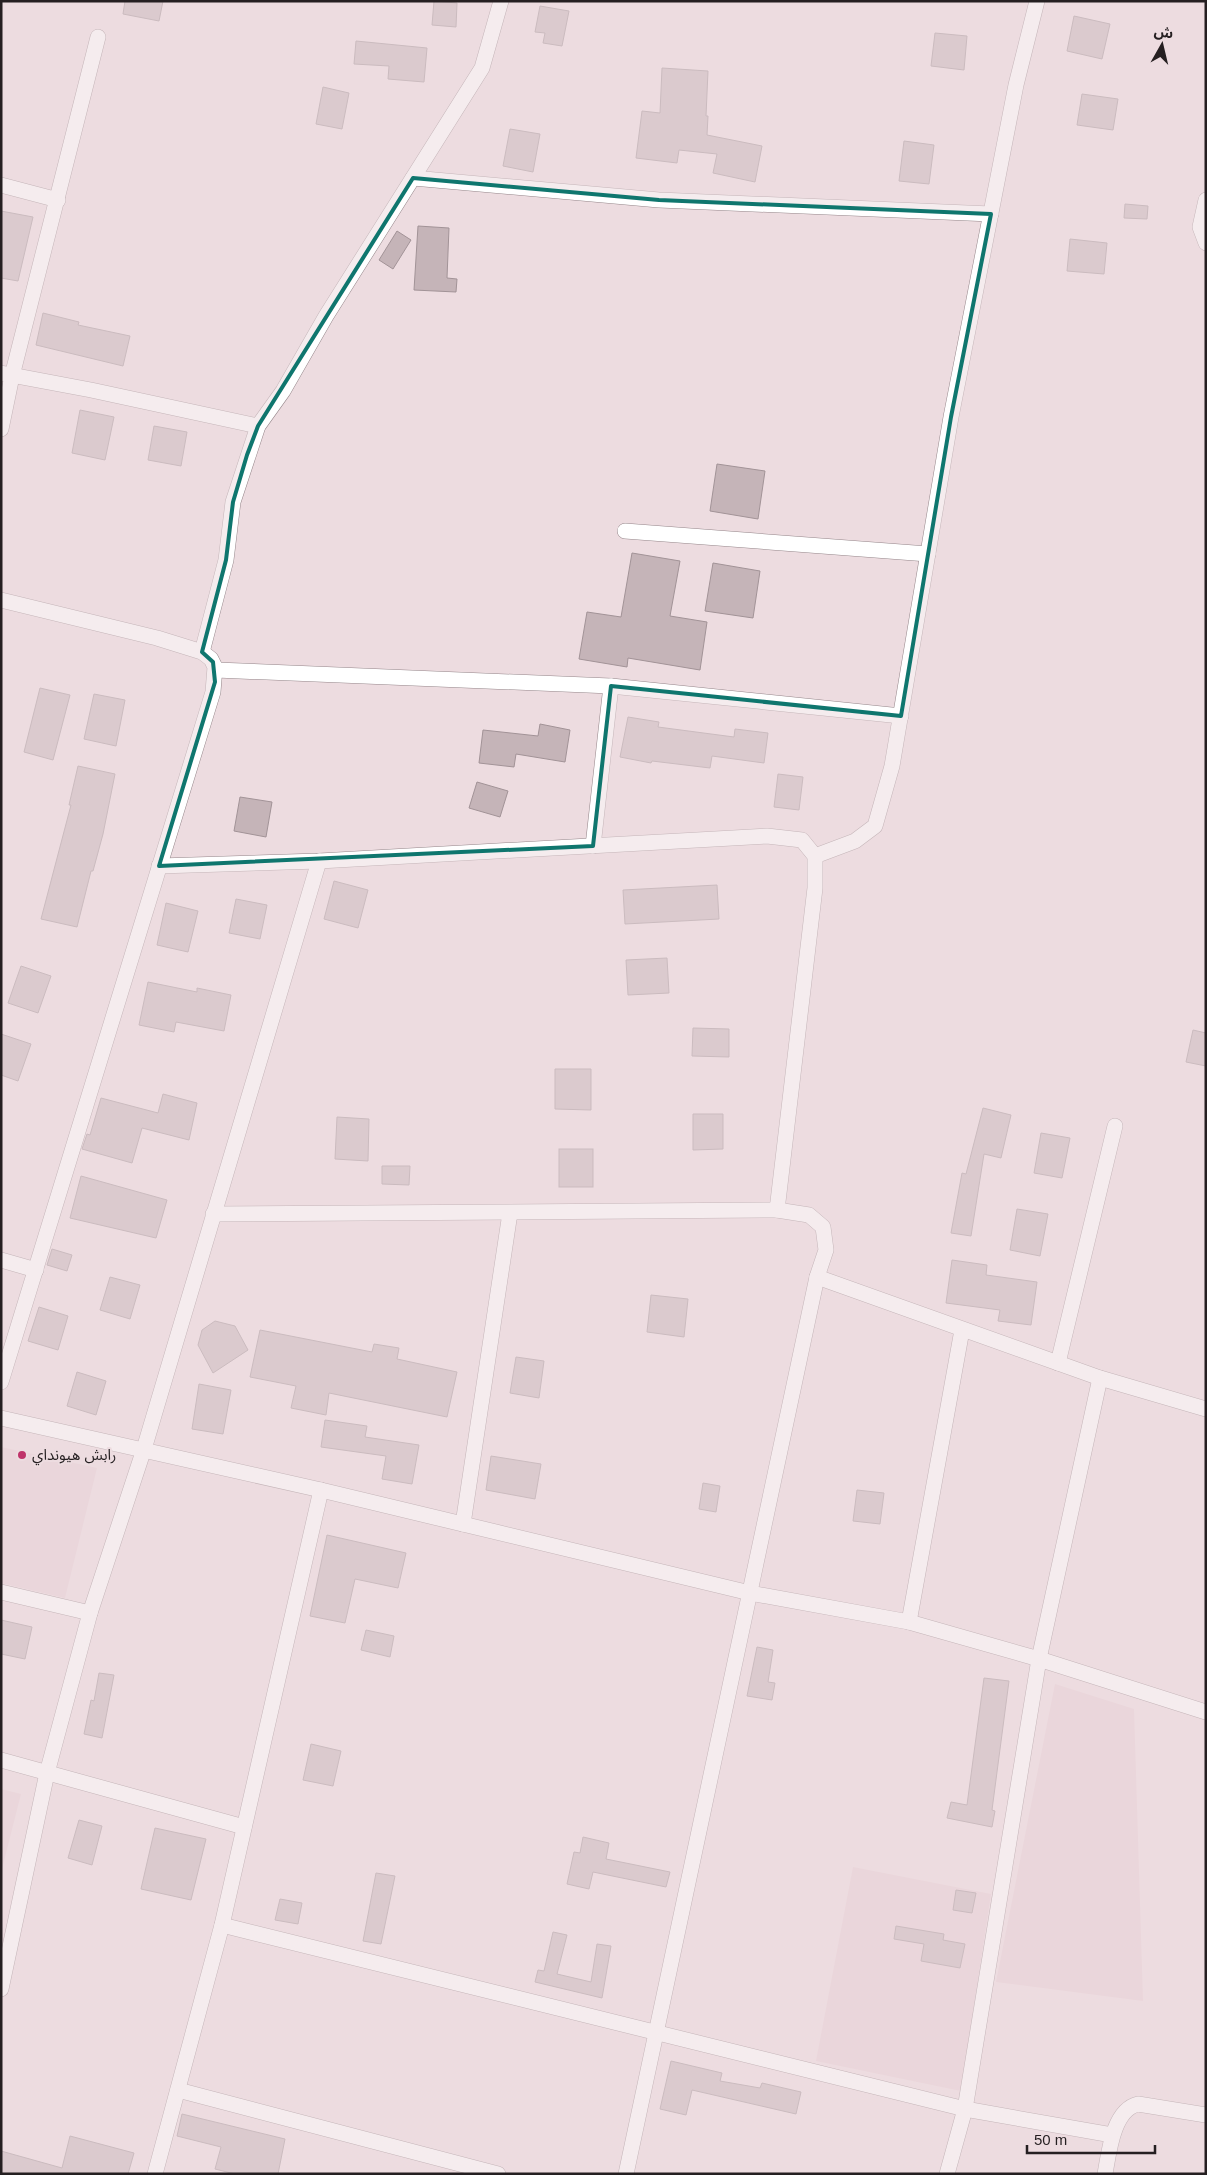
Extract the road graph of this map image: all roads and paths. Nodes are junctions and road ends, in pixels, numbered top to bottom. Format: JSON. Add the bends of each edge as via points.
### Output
{"nodes":[{"id":1,"x":501,"y":1,"type":"edge"},
{"id":2,"x":1037,"y":1,"type":"edge"},
{"id":3,"x":98,"y":37,"type":"dead end"},
{"id":4,"x":413,"y":178,"type":"junction"},
{"id":5,"x":1,"y":186,"type":"edge"},
{"id":6,"x":58,"y":200,"type":"junction"},
{"id":7,"x":1206,"y":200,"type":"edge"},
{"id":8,"x":991,"y":214,"type":"junction"},
{"id":9,"x":1206,"y":242,"type":"edge"},
{"id":10,"x":7,"y":375,"type":"edge"},
{"id":11,"x":258,"y":426,"type":"junction"},
{"id":12,"x":1,"y":429,"type":"edge"},
{"id":13,"x":625,"y":531,"type":"dead end"},
{"id":14,"x":928,"y":554,"type":"junction"},
{"id":15,"x":1,"y":600,"type":"edge"},
{"id":16,"x":202,"y":652,"type":"junction"},
{"id":17,"x":216,"y":670,"type":"junction"},
{"id":18,"x":611,"y":686,"type":"junction"},
{"id":19,"x":901,"y":716,"type":"junction"},
{"id":20,"x":593,"y":846,"type":"junction"},
{"id":21,"x":815,"y":856,"type":"junction"},
{"id":22,"x":319,"y":861,"type":"junction"},
{"id":23,"x":159,"y":866,"type":"junction"},
{"id":24,"x":1115,"y":1126,"type":"dead end"},
{"id":25,"x":777,"y":1210,"type":"junction"},
{"id":26,"x":510,"y":1212,"type":"junction"},
{"id":27,"x":213,"y":1214,"type":"junction"},
{"id":28,"x":1,"y":1260,"type":"edge"},
{"id":29,"x":36,"y":1270,"type":"junction"},
{"id":30,"x":817,"y":1277,"type":"junction"},
{"id":31,"x":962,"y":1330,"type":"junction"},
{"id":32,"x":1058,"y":1364,"type":"junction"},
{"id":33,"x":1100,"y":1378,"type":"junction"},
{"id":34,"x":1,"y":1382,"type":"edge"},
{"id":35,"x":1206,"y":1409,"type":"edge"},
{"id":36,"x":1,"y":1418,"type":"edge"},
{"id":37,"x":144,"y":1449,"type":"junction"},
{"id":38,"x":321,"y":1490,"type":"junction"},
{"id":39,"x":463,"y":1524,"type":"junction"},
{"id":40,"x":1,"y":1592,"type":"edge"},
{"id":41,"x":750,"y":1593,"type":"junction"},
{"id":42,"x":90,"y":1613,"type":"junction"},
{"id":43,"x":909,"y":1622,"type":"junction"},
{"id":44,"x":1039,"y":1659,"type":"junction"},
{"id":45,"x":1206,"y":1712,"type":"edge"},
{"id":46,"x":1,"y":1760,"type":"edge"},
{"id":47,"x":46,"y":1773,"type":"junction"},
{"id":48,"x":244,"y":1827,"type":"junction"},
{"id":49,"x":222,"y":1925,"type":"junction"},
{"id":50,"x":6,"y":1943,"type":"edge"},
{"id":51,"x":1,"y":1988,"type":"edge"},
{"id":52,"x":657,"y":2033,"type":"junction"},
{"id":53,"x":178,"y":2090,"type":"junction"},
{"id":54,"x":965,"y":2109,"type":"junction"},
{"id":55,"x":1206,"y":2115,"type":"edge"},
{"id":56,"x":1112,"y":2135,"type":"junction"},
{"id":57,"x":155,"y":2174,"type":"edge"},
{"id":58,"x":498,"y":2174,"type":"edge"},
{"id":59,"x":626,"y":2174,"type":"edge"},
{"id":60,"x":947,"y":2174,"type":"edge"},
{"id":61,"x":1105,"y":2174,"type":"edge"}],
"edges":[{"from":1,"to":4,"type":"street","via":[[482,68]]},
{"from":2,"to":8,"type":"street","via":[[1016,85]]},
{"from":3,"to":6,"type":"street"},
{"from":4,"to":8,"type":"street","via":[[659,200]]},
{"from":4,"to":11,"type":"street","via":[[283,391]]},
{"from":5,"to":6,"type":"street"},
{"from":6,"to":10,"type":"street"},
{"from":7,"to":9,"type":"street","via":[[1200,227]]},
{"from":8,"to":14,"type":"street"},
{"from":10,"to":11,"type":"street"},
{"from":10,"to":12,"type":"street"},
{"from":11,"to":16,"type":"street","via":[[234,502],[226,560]]},
{"from":13,"to":14,"type":"street"},
{"from":14,"to":19,"type":"street"},
{"from":15,"to":16,"type":"street"},
{"from":16,"to":17,"type":"street","via":[[213,662]]},
{"from":17,"to":18,"type":"street"},
{"from":17,"to":23,"type":"street","via":[[213,692]]},
{"from":18,"to":19,"type":"street"},
{"from":18,"to":20,"type":"street"},
{"from":19,"to":21,"type":"street","via":[[892,766],[875,826],[855,841]]},
{"from":20,"to":21,"type":"street","via":[[767,836],[802,840]]},
{"from":20,"to":22,"type":"street"},
{"from":21,"to":25,"type":"street","via":[[815,888]]},
{"from":22,"to":23,"type":"street"},
{"from":22,"to":27,"type":"street"},
{"from":23,"to":29,"type":"street"},
{"from":24,"to":32,"type":"street"},
{"from":25,"to":26,"type":"street"},
{"from":25,"to":30,"type":"street","via":[[809,1214],[823,1227],[826,1250]]},
{"from":26,"to":27,"type":"street"},
{"from":26,"to":39,"type":"street"},
{"from":27,"to":37,"type":"street"},
{"from":28,"to":29,"type":"street"},
{"from":29,"to":34,"type":"street"},
{"from":30,"to":31,"type":"street"},
{"from":30,"to":41,"type":"street"},
{"from":31,"to":32,"type":"street"},
{"from":31,"to":43,"type":"street"},
{"from":32,"to":33,"type":"street"},
{"from":33,"to":35,"type":"street"},
{"from":33,"to":44,"type":"street"},
{"from":36,"to":37,"type":"street"},
{"from":37,"to":38,"type":"street"},
{"from":37,"to":42,"type":"street"},
{"from":38,"to":39,"type":"street"},
{"from":38,"to":48,"type":"street"},
{"from":39,"to":41,"type":"street"},
{"from":40,"to":42,"type":"street"},
{"from":41,"to":43,"type":"street"},
{"from":41,"to":52,"type":"street"},
{"from":42,"to":47,"type":"street"},
{"from":43,"to":44,"type":"street"},
{"from":44,"to":45,"type":"street"},
{"from":44,"to":54,"type":"street"},
{"from":46,"to":47,"type":"street"},
{"from":47,"to":48,"type":"street"},
{"from":47,"to":50,"type":"street"},
{"from":48,"to":49,"type":"street"},
{"from":49,"to":52,"type":"street"},
{"from":49,"to":53,"type":"street"},
{"from":50,"to":51,"type":"street"},
{"from":52,"to":54,"type":"street"},
{"from":52,"to":59,"type":"street"},
{"from":53,"to":57,"type":"street"},
{"from":53,"to":58,"type":"street"},
{"from":54,"to":56,"type":"street"},
{"from":54,"to":60,"type":"street"},
{"from":55,"to":56,"type":"street","via":[[1138,2104],[1130,2106],[1122,2114]]},
{"from":56,"to":61,"type":"street"}]}
